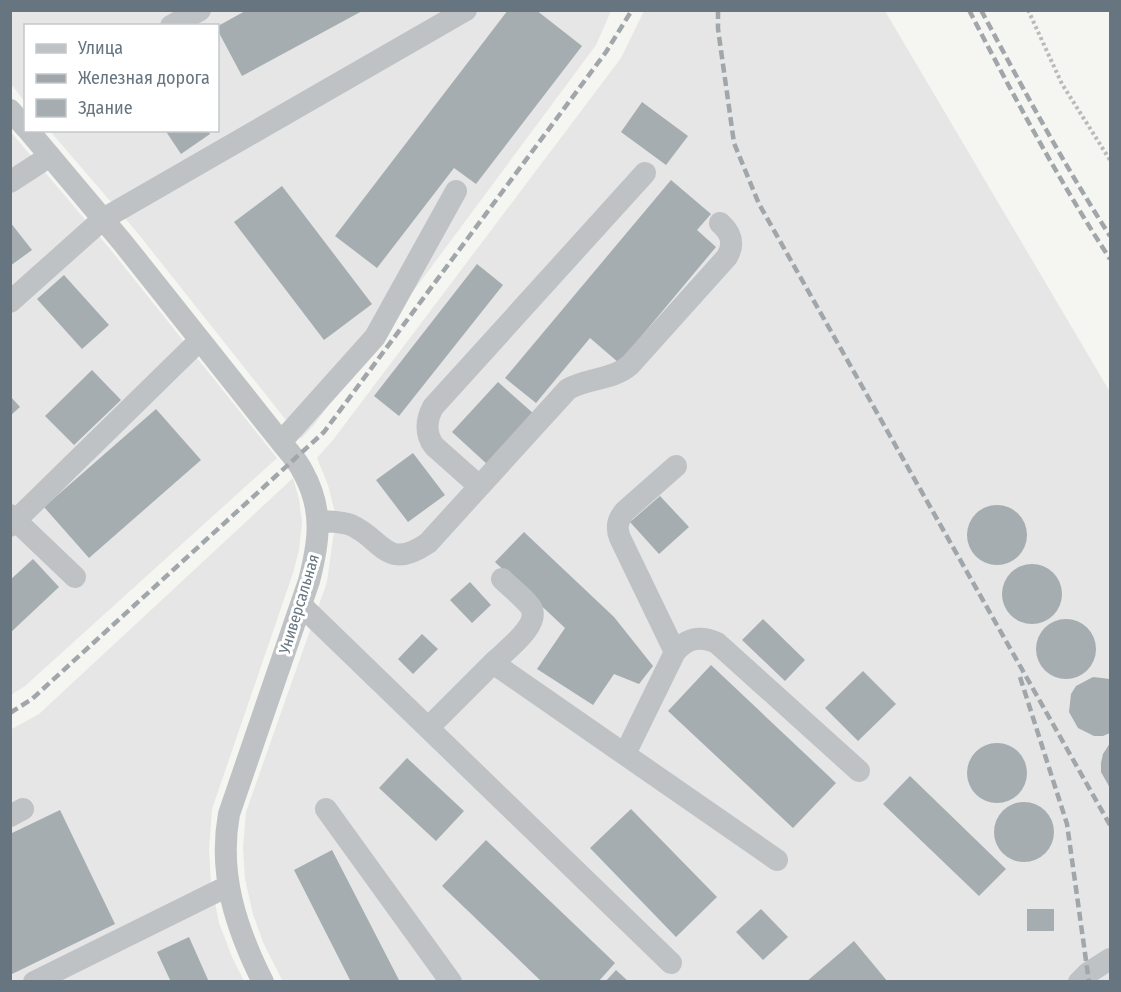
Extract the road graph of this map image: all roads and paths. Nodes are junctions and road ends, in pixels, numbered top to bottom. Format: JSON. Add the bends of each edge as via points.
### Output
{"nodes":[{"id":1,"x":200,"y":10,"type":"edge"},
{"id":2,"x":466,"y":10,"type":"edge"},
{"id":3,"x":1028,"y":10,"type":"edge"},
{"id":4,"x":175,"y":24,"type":"edge"},
{"id":5,"x":11,"y":111,"type":"edge"},
{"id":6,"x":24,"y":126,"type":"edge"},
{"id":7,"x":30,"y":132,"type":"edge"},
{"id":8,"x":50,"y":156,"type":"junction"},
{"id":9,"x":1110,"y":160,"type":"edge"},
{"id":10,"x":645,"y":173,"type":"dead end"},
{"id":11,"x":10,"y":182,"type":"edge"},
{"id":12,"x":456,"y":190,"type":"dead end"},
{"id":13,"x":103,"y":219,"type":"junction"},
{"id":14,"x":720,"y":223,"type":"dead end"},
{"id":15,"x":10,"y":302,"type":"edge"},
{"id":16,"x":200,"y":340,"type":"junction"},
{"id":17,"x":281,"y":442,"type":"junction"},
{"id":18,"x":676,"y":466,"type":"dead end"},
{"id":19,"x":479,"y":486,"type":"junction"},
{"id":20,"x":12,"y":520,"type":"edge"},
{"id":21,"x":319,"y":521,"type":"junction"},
{"id":22,"x":75,"y":577,"type":"dead end"},
{"id":23,"x":502,"y":579,"type":"dead end"},
{"id":24,"x":301,"y":605,"type":"junction"},
{"id":25,"x":675,"y":652,"type":"junction"},
{"id":26,"x":493,"y":663,"type":"junction"},
{"id":27,"x":428,"y":728,"type":"junction"},
{"id":28,"x":625,"y":754,"type":"junction"},
{"id":29,"x":859,"y":771,"type":"dead end"},
{"id":30,"x":326,"y":809,"type":"dead end"},
{"id":31,"x":777,"y":860,"type":"dead end"},
{"id":32,"x":228,"y":886,"type":"junction"},
{"id":33,"x":1110,"y":959,"type":"edge"},
{"id":34,"x":671,"y":963,"type":"dead end"},
{"id":35,"x":34,"y":981,"type":"edge"},
{"id":36,"x":263,"y":981,"type":"edge"},
{"id":37,"x":451,"y":981,"type":"edge"},
{"id":38,"x":1079,"y":981,"type":"edge"}],
"edges":[{"from":1,"to":4,"type":"street"},
{"from":2,"to":13,"type":"street"},
{"from":3,"to":9,"type":"path","via":[[1062,84]]},
{"from":5,"to":6,"type":"street","name":"Универсальная"},
{"from":7,"to":8,"type":"street","name":"Универсальная"},
{"from":8,"to":11,"type":"street"},
{"from":8,"to":13,"type":"street","name":"Универсальная"},
{"from":10,"to":19,"type":"street","via":[[433,407],[427,422],[429,439]]},
{"from":12,"to":17,"type":"street","via":[[375,336]]},
{"from":13,"to":15,"type":"street"},
{"from":13,"to":16,"type":"street","name":"Универсальная"},
{"from":14,"to":19,"type":"street","via":[[732,242],[728,257],[630,365],[568,389]]},
{"from":16,"to":17,"type":"street","name":"Универсальная"},
{"from":16,"to":20,"type":"street"},
{"from":17,"to":21,"type":"street","name":"Универсальная","via":[[303,470]]},
{"from":18,"to":25,"type":"street","via":[[625,512],[617,525]]},
{"from":19,"to":21,"type":"street","via":[[428,543],[405,554],[388,552],[345,523]]},
{"from":20,"to":22,"type":"street"},
{"from":21,"to":24,"type":"street","name":"Универсальная","via":[[316,551]]},
{"from":23,"to":26,"type":"street","via":[[531,607],[533,614],[529,628]]},
{"from":24,"to":27,"type":"street"},
{"from":24,"to":32,"type":"street","name":"Универсальная","via":[[229,814],[225,849]]},
{"from":25,"to":28,"type":"street"},
{"from":25,"to":29,"type":"street","via":[[696,638],[717,643]]},
{"from":26,"to":27,"type":"street"},
{"from":26,"to":28,"type":"street"},
{"from":27,"to":34,"type":"street"},
{"from":28,"to":31,"type":"street"},
{"from":30,"to":37,"type":"street"},
{"from":32,"to":35,"type":"street"},
{"from":32,"to":36,"type":"street","name":"Универсальная","via":[[247,949]]},
{"from":33,"to":38,"type":"street"}]}
